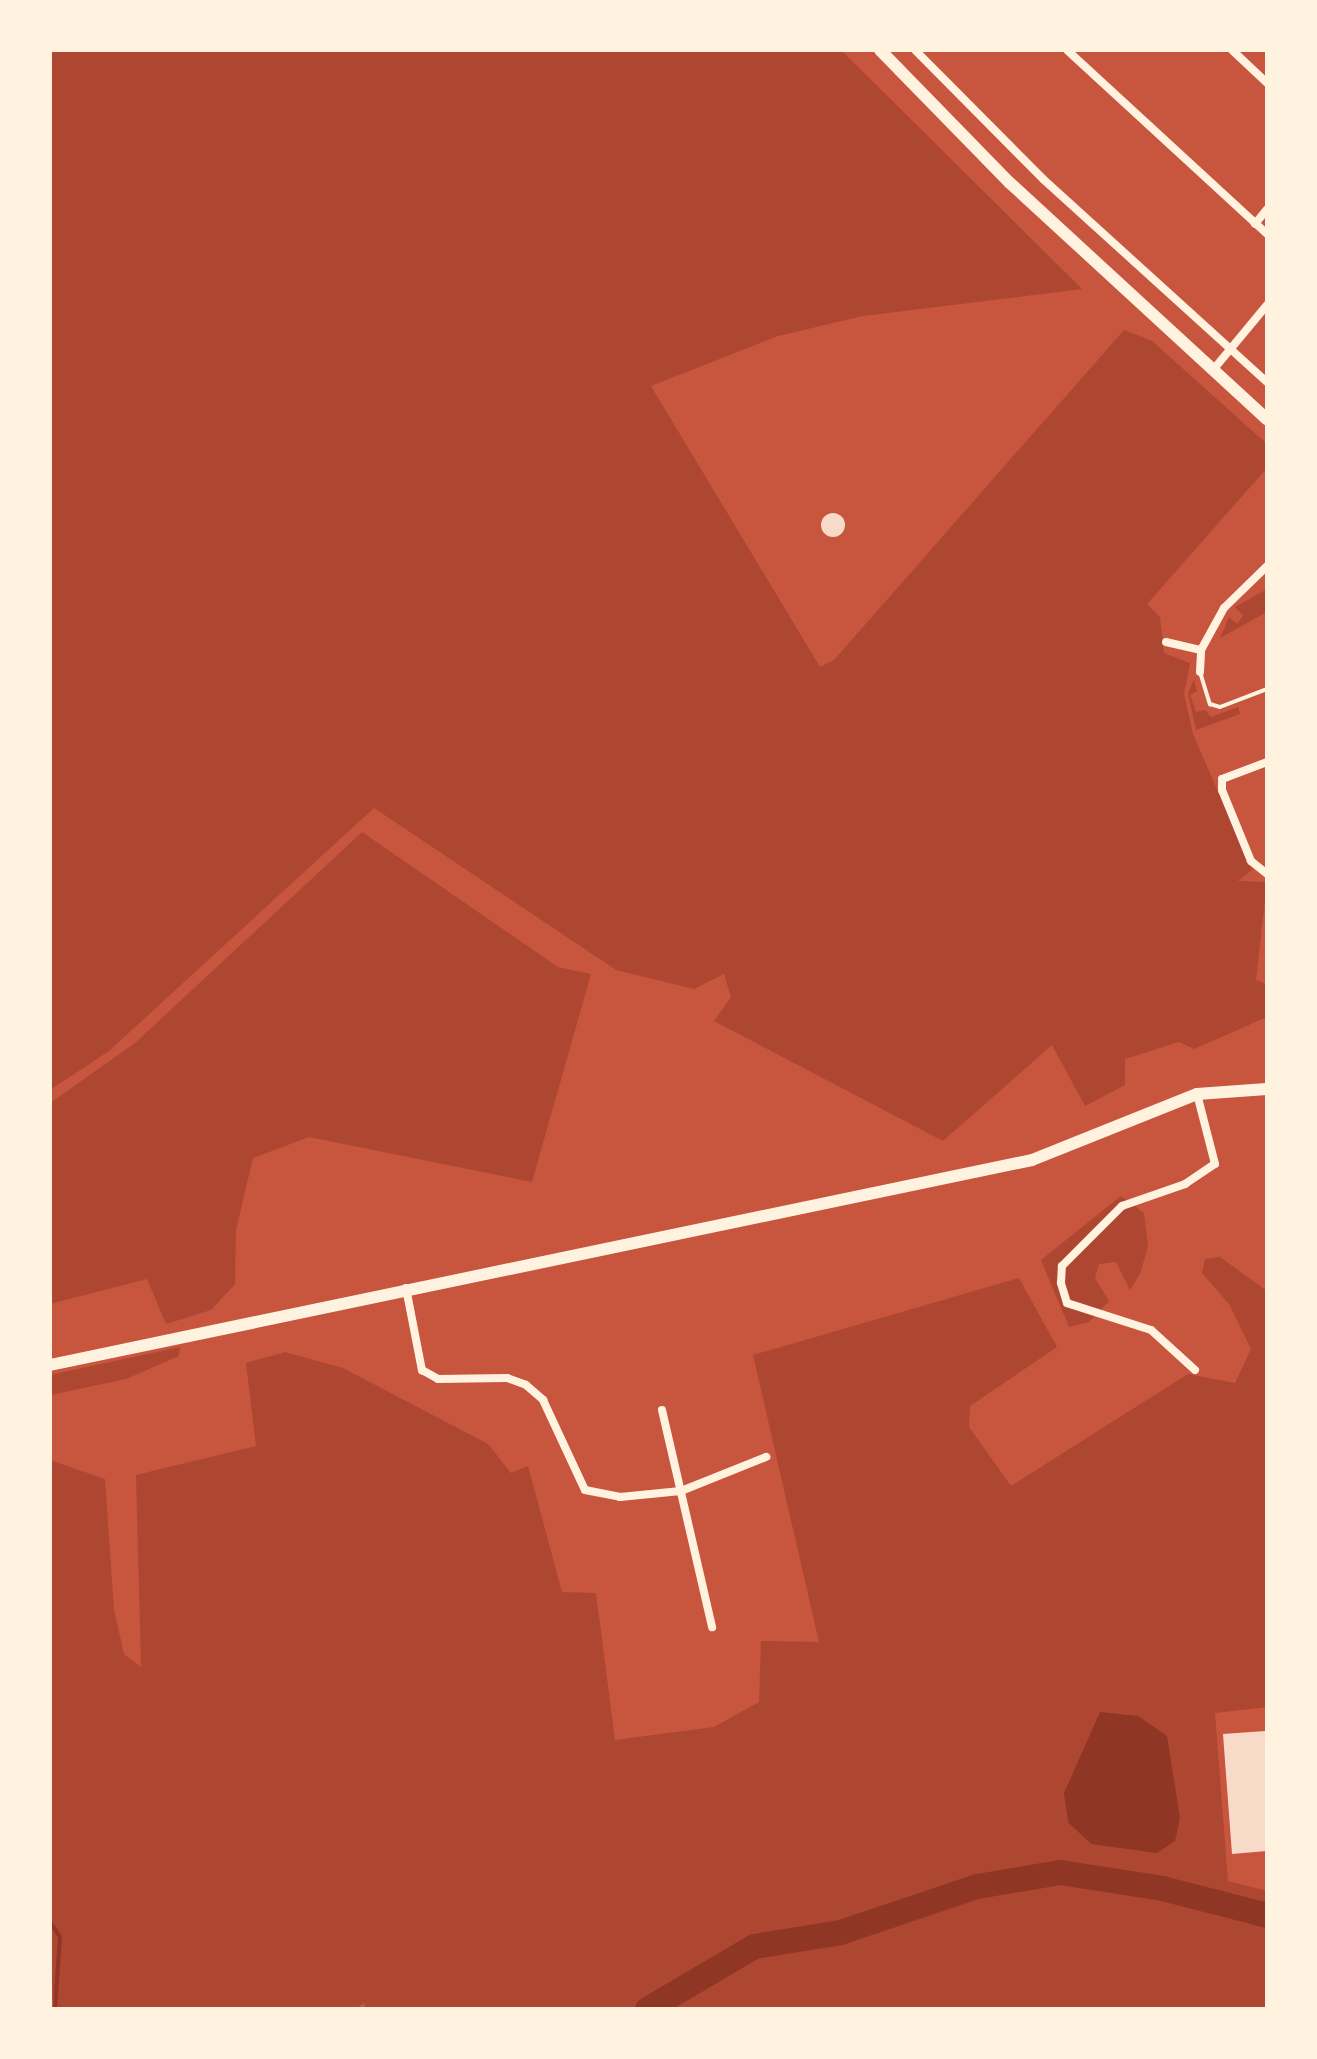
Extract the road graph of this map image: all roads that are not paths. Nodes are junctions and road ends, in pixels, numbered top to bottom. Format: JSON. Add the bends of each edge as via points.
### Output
{"nodes":[{"id":1,"x":880,"y":50,"type":"edge"},
{"id":2,"x":915,"y":50,"type":"edge"},
{"id":3,"x":1067,"y":50,"type":"edge"},
{"id":4,"x":1232,"y":50,"type":"edge"},
{"id":5,"x":1267,"y":83,"type":"edge"},
{"id":6,"x":1267,"y":209,"type":"edge"},
{"id":7,"x":1255,"y":224,"type":"junction"},
{"id":8,"x":1267,"y":234,"type":"edge"},
{"id":9,"x":1267,"y":305,"type":"edge"},
{"id":10,"x":1231,"y":349,"type":"junction"},
{"id":11,"x":1214,"y":370,"type":"junction"},
{"id":12,"x":1267,"y":382,"type":"edge"},
{"id":13,"x":1267,"y":419,"type":"edge"},
{"id":14,"x":1267,"y":566,"type":"edge"},
{"id":15,"x":1166,"y":642,"type":"dead end"},
{"id":16,"x":1201,"y":650,"type":"junction"},
{"id":17,"x":1200,"y":672,"type":"joint"},
{"id":18,"x":1267,"y":690,"type":"edge"},
{"id":19,"x":1267,"y":762,"type":"edge"},
{"id":20,"x":1267,"y":874,"type":"edge"},
{"id":21,"x":1267,"y":1088,"type":"edge"},
{"id":22,"x":1197,"y":1094,"type":"junction"},
{"id":23,"x":406,"y":1288,"type":"junction"},
{"id":24,"x":50,"y":1365,"type":"edge"},
{"id":25,"x":1194,"y":1370,"type":"dead end"},
{"id":26,"x":662,"y":1410,"type":"dead end"},
{"id":27,"x":766,"y":1458,"type":"dead end"},
{"id":28,"x":681,"y":1491,"type":"junction"},
{"id":29,"x":712,"y":1628,"type":"dead end"}],
"edges":[{"from":1,"to":11,"type":"main road","via":[[1010,183]]},
{"from":2,"to":10,"type":"street","via":[[1043,178]]},
{"from":3,"to":7,"type":"street"},
{"from":4,"to":5,"type":"street"},
{"from":6,"to":7,"type":"street"},
{"from":7,"to":8,"type":"street"},
{"from":9,"to":10,"type":"street"},
{"from":10,"to":11,"type":"street"},
{"from":10,"to":12,"type":"street"},
{"from":11,"to":13,"type":"main road"},
{"from":14,"to":16,"type":"street","via":[[1224,608]]},
{"from":15,"to":16,"type":"street"},
{"from":16,"to":17,"type":"street"},
{"from":17,"to":18,"type":"lane","via":[[1210,704],[1220,707]]},
{"from":19,"to":20,"type":"street","via":[[1222,780],[1222,790],[1251,861]]},
{"from":21,"to":22,"type":"main road"},
{"from":22,"to":23,"type":"main road","via":[[1032,1160]]},
{"from":22,"to":25,"type":"street","via":[[1215,1164],[1185,1184],[1122,1206],[1062,1266],[1067,1303],[1130,1318],[1176,1347]]},
{"from":23,"to":24,"type":"main road"},
{"from":23,"to":28,"type":"street","via":[[422,1370],[438,1379],[526,1384],[543,1400],[584,1490],[620,1497]]},
{"from":26,"to":28,"type":"street"},
{"from":27,"to":28,"type":"street"},
{"from":28,"to":29,"type":"street"}]}
